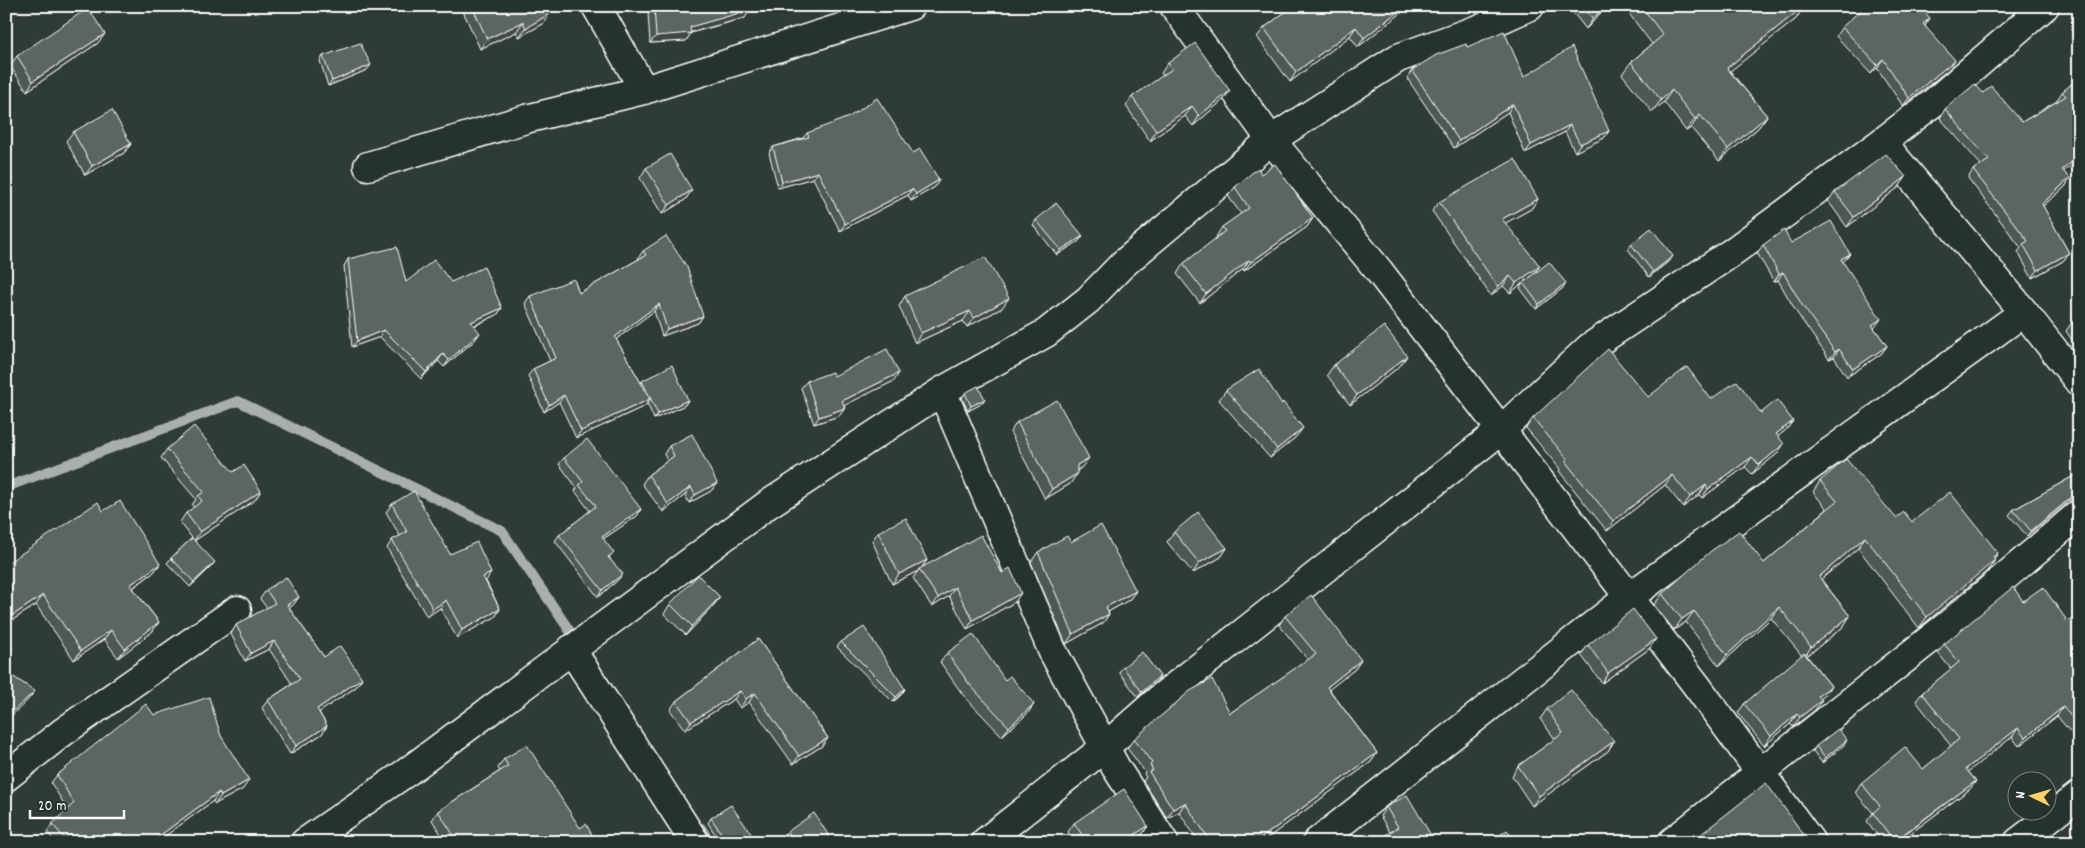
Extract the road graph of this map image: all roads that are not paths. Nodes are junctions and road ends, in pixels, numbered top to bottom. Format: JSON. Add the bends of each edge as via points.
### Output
{"nodes":[{"id":1,"x":596,"y":6,"type":"edge"},
{"id":2,"x":910,"y":6,"type":"edge"},
{"id":3,"x":1174,"y":6,"type":"edge"},
{"id":4,"x":2045,"y":6,"type":"edge"},
{"id":5,"x":1520,"y":9,"type":"edge"},
{"id":6,"x":644,"y":90,"type":"junction"},
{"id":7,"x":1271,"y":140,"type":"junction"},
{"id":8,"x":1882,"y":142,"type":"junction"},
{"id":9,"x":368,"y":166,"type":"dead end"},
{"id":10,"x":2024,"y":312,"type":"junction"},
{"id":11,"x":2079,"y":382,"type":"edge"},
{"id":12,"x":942,"y":390,"type":"junction"},
{"id":13,"x":1501,"y":430,"type":"junction"},
{"id":14,"x":2079,"y":514,"type":"edge"},
{"id":15,"x":1629,"y":597,"type":"junction"},
{"id":16,"x":236,"y":610,"type":"dead end"},
{"id":17,"x":571,"y":649,"type":"junction"},
{"id":18,"x":1106,"y":747,"type":"junction"},
{"id":19,"x":1761,"y":773,"type":"junction"},
{"id":20,"x":6,"y":777,"type":"edge"},
{"id":21,"x":2079,"y":795,"type":"edge"},
{"id":22,"x":305,"y":842,"type":"edge"},
{"id":23,"x":695,"y":842,"type":"edge"},
{"id":24,"x":985,"y":842,"type":"edge"},
{"id":25,"x":1164,"y":842,"type":"edge"},
{"id":26,"x":1317,"y":842,"type":"edge"},
{"id":27,"x":1672,"y":842,"type":"edge"},
{"id":28,"x":1811,"y":842,"type":"edge"},
{"id":29,"x":2018,"y":842,"type":"edge"}],
"edges":[{"from":1,"to":6,"type":"street"},
{"from":2,"to":6,"type":"street"},
{"from":3,"to":7,"type":"street"},
{"from":4,"to":8,"type":"street","via":[[1933,103]]},
{"from":5,"to":7,"type":"street","via":[[1398,58]]},
{"from":6,"to":9,"type":"street","via":[[526,119]]},
{"from":7,"to":12,"type":"street","via":[[1046,333]]},
{"from":7,"to":13,"type":"street"},
{"from":8,"to":10,"type":"street"},
{"from":8,"to":13,"type":"street","via":[[1731,252],[1589,348]]},
{"from":10,"to":11,"type":"street"},
{"from":10,"to":15,"type":"street"},
{"from":12,"to":17,"type":"street","via":[[767,506]]},
{"from":12,"to":18,"type":"street","via":[[1052,650]]},
{"from":13,"to":15,"type":"street"},
{"from":13,"to":18,"type":"street","via":[[1164,696]]},
{"from":14,"to":19,"type":"street","via":[[1948,625]]},
{"from":15,"to":19,"type":"street"},
{"from":15,"to":26,"type":"street"},
{"from":16,"to":20,"type":"street","via":[[63,732]]},
{"from":17,"to":22,"type":"street","via":[[407,772]]},
{"from":17,"to":23,"type":"street"},
{"from":18,"to":24,"type":"street"},
{"from":18,"to":25,"type":"street"},
{"from":19,"to":27,"type":"street"},
{"from":19,"to":28,"type":"street"},
{"from":21,"to":29,"type":"street"}]}
